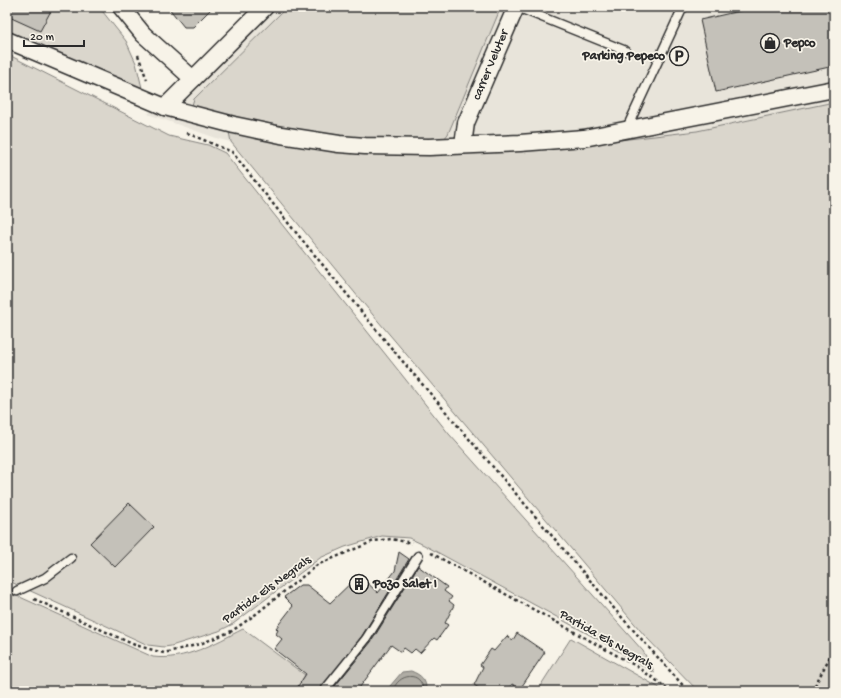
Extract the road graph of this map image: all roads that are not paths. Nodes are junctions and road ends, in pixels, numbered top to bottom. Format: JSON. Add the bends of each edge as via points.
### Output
{"nodes":[{"id":1,"x":121,"y":7,"type":"edge"},
{"id":2,"x":265,"y":7,"type":"edge"},
{"id":3,"x":516,"y":7,"type":"edge"},
{"id":4,"x":683,"y":7,"type":"edge"},
{"id":5,"x":7,"y":40,"type":"edge"},
{"id":6,"x":626,"y":51,"type":"dead end"},
{"id":7,"x":193,"y":79,"type":"junction"},
{"id":8,"x":834,"y":89,"type":"edge"},
{"id":9,"x":165,"y":108,"type":"junction"},
{"id":10,"x":625,"y":130,"type":"junction"},
{"id":11,"x":463,"y":145,"type":"junction"},
{"id":12,"x":418,"y":556,"type":"dead end"},
{"id":13,"x":71,"y":558,"type":"dead end"},
{"id":14,"x":16,"y":591,"type":"road end"},
{"id":15,"x":324,"y":691,"type":"edge"}],
"edges":[{"from":1,"to":7,"type":"street","via":[[143,34]]},
{"from":2,"to":7,"type":"street"},
{"from":3,"to":6,"type":"lane"},
{"from":3,"to":11,"type":"street","name":"carrer Veluter","via":[[466,123]]},
{"from":4,"to":10,"type":"lane"},
{"from":5,"to":9,"type":"street"},
{"from":7,"to":9,"type":"street"},
{"from":8,"to":10,"type":"street"},
{"from":9,"to":11,"type":"street","via":[[282,135],[339,144],[390,147]]},
{"from":10,"to":11,"type":"street","via":[[584,138]]},
{"from":12,"to":15,"type":"lane","via":[[366,638]]},
{"from":13,"to":14,"type":"lane","via":[[45,578]]}]}
